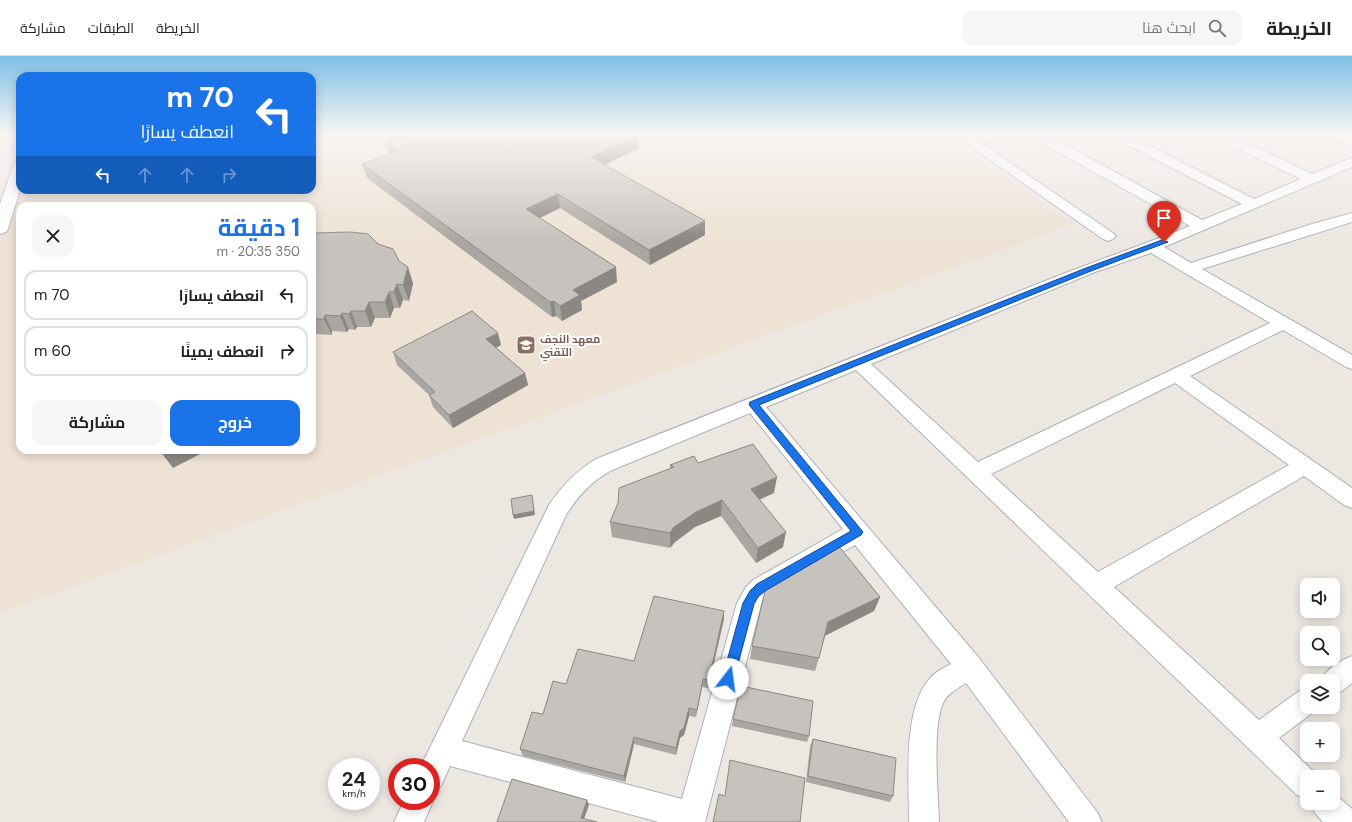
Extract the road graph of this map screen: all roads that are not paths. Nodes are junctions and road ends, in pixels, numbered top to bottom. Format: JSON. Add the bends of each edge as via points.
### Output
{"nodes":[{"id":1,"x":1010,"y":169,"type":"edge"},
{"id":2,"x":1098,"y":169,"type":"edge"},
{"id":3,"x":1184,"y":169,"type":"edge"},
{"id":4,"x":1290,"y":169,"type":"edge"},
{"id":5,"x":1336,"y":169,"type":"edge"},
{"id":6,"x":16,"y":179,"type":"edge"},
{"id":7,"x":1312,"y":179,"type":"junction"},
{"id":8,"x":1253,"y":204,"type":"junction"},
{"id":9,"x":1352,"y":217,"type":"edge"},
{"id":10,"x":1201,"y":226,"type":"junction"},
{"id":11,"x":0,"y":229,"type":"edge"},
{"id":12,"x":1108,"y":236,"type":"dead end"},
{"id":13,"x":1152,"y":247,"type":"junction"},
{"id":14,"x":1191,"y":268,"type":"junction"},
{"id":15,"x":1284,"y":323,"type":"junction"},
{"id":16,"x":858,"y":362,"type":"junction"},
{"id":17,"x":1352,"y":363,"type":"edge"},
{"id":18,"x":1176,"y":375,"type":"junction"},
{"id":19,"x":753,"y":404,"type":"junction"},
{"id":20,"x":1304,"y":466,"type":"junction"},
{"id":21,"x":975,"y":472,"type":"junction"},
{"id":22,"x":1352,"y":499,"type":"edge"},
{"id":23,"x":858,"y":532,"type":"junction"},
{"id":24,"x":1096,"y":585,"type":"junction"},
{"id":25,"x":970,"y":667,"type":"junction"},
{"id":26,"x":1352,"y":668,"type":"edge"},
{"id":27,"x":1340,"y":677,"type":"edge"},
{"id":28,"x":1300,"y":706,"type":"edge"},
{"id":29,"x":1258,"y":737,"type":"junction"},
{"id":30,"x":443,"y":750,"type":"junction"},
{"id":31,"x":439,"y":758,"type":"edge"},
{"id":32,"x":1300,"y":778,"type":"edge"},
{"id":33,"x":414,"y":810,"type":"edge"},
{"id":34,"x":1332,"y":810,"type":"edge"},
{"id":35,"x":691,"y":819,"type":"edge"},
{"id":36,"x":408,"y":822,"type":"edge"},
{"id":37,"x":924,"y":822,"type":"edge"},
{"id":38,"x":1087,"y":822,"type":"edge"},
{"id":39,"x":1344,"y":822,"type":"edge"}],
"edges":[{"from":1,"to":12,"type":"street"},
{"from":2,"to":10,"type":"street"},
{"from":3,"to":8,"type":"street"},
{"from":4,"to":7,"type":"street"},
{"from":5,"to":7,"type":"street"},
{"from":6,"to":11,"type":"main road"},
{"from":7,"to":8,"type":"street"},
{"from":8,"to":10,"type":"street"},
{"from":9,"to":14,"type":"street"},
{"from":10,"to":13,"type":"street"},
{"from":13,"to":14,"type":"street"},
{"from":13,"to":16,"type":"street","via":[[1089,269]]},
{"from":14,"to":15,"type":"street"},
{"from":15,"to":17,"type":"street"},
{"from":15,"to":18,"type":"street"},
{"from":16,"to":19,"type":"street"},
{"from":16,"to":21,"type":"street"},
{"from":18,"to":20,"type":"street"},
{"from":18,"to":21,"type":"street"},
{"from":19,"to":23,"type":"street"},
{"from":19,"to":30,"type":"street","via":[[602,465],[574,486],[557,511]]},
{"from":20,"to":22,"type":"street"},
{"from":20,"to":24,"type":"street"},
{"from":21,"to":24,"type":"street"},
{"from":23,"to":25,"type":"street"},
{"from":23,"to":35,"type":"street","via":[[754,594],[749,603]]},
{"from":24,"to":29,"type":"street"},
{"from":25,"to":37,"type":"street","via":[[944,682],[934,692],[928,708],[924,726]]},
{"from":25,"to":38,"type":"street"},
{"from":26,"to":27,"type":"street"},
{"from":28,"to":29,"type":"street"},
{"from":29,"to":32,"type":"street"},
{"from":30,"to":31,"type":"street"},
{"from":30,"to":35,"type":"street"},
{"from":33,"to":36,"type":"street"},
{"from":34,"to":39,"type":"street"}]}
